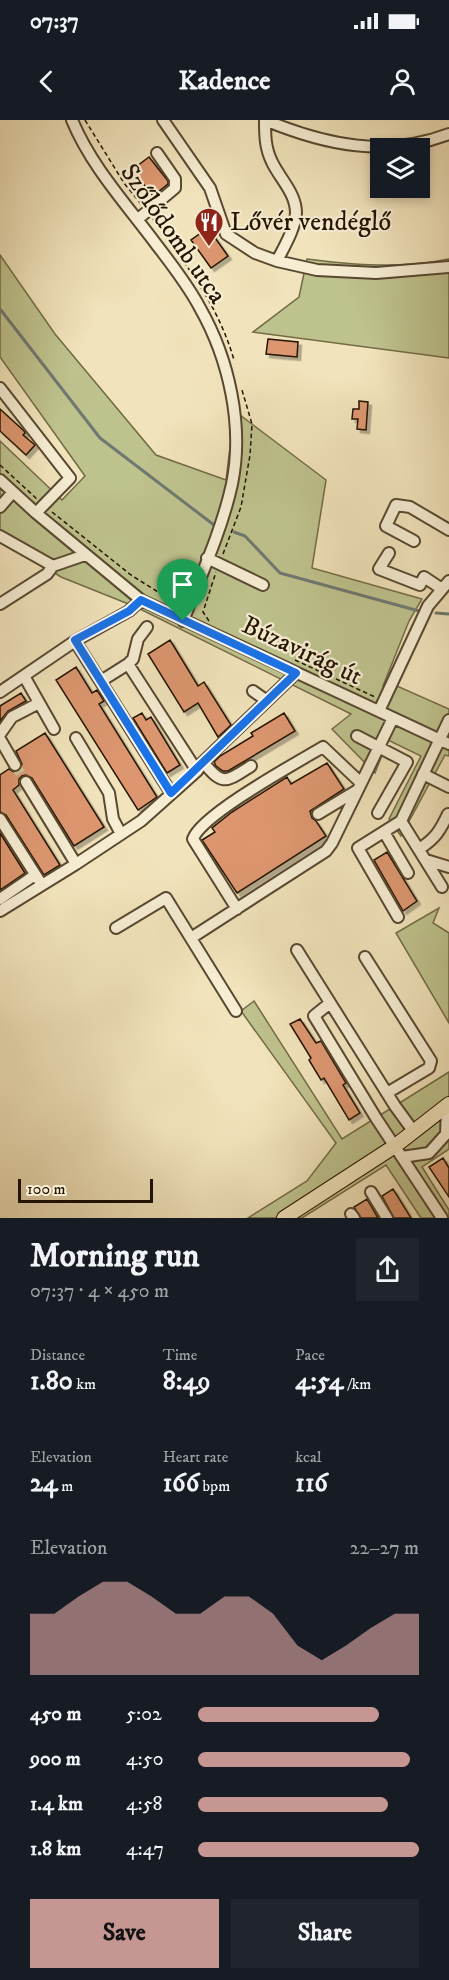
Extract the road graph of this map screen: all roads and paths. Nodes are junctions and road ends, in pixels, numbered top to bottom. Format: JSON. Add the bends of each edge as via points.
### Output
{"nodes":[{"id":1,"x":72,"y":120,"type":"edge"},
{"id":2,"x":163,"y":120,"type":"edge"},
{"id":3,"x":265,"y":120,"type":"edge"},
{"id":4,"x":449,"y":134,"type":"edge"},
{"id":5,"x":157,"y":153,"type":"dead end"},
{"id":6,"x":138,"y":219,"type":"junction"},
{"id":7,"x":277,"y":261,"type":"junction"},
{"id":8,"x":449,"y":267,"type":"edge"},
{"id":9,"x":0,"y":387,"type":"edge"},
{"id":10,"x":250,"y":455,"type":"dead end"},
{"id":11,"x":0,"y":465,"type":"edge"},
{"id":12,"x":0,"y":480,"type":"edge"},
{"id":13,"x":13,"y":492,"type":"junction"},
{"id":14,"x":0,"y":507,"type":"edge"},
{"id":15,"x":40,"y":509,"type":"junction"},
{"id":16,"x":449,"y":530,"type":"edge"},
{"id":17,"x":0,"y":536,"type":"edge"},
{"id":18,"x":414,"y":541,"type":"dead end"},
{"id":19,"x":389,"y":553,"type":"dead end"},
{"id":20,"x":86,"y":555,"type":"junction"},
{"id":21,"x":207,"y":558,"type":"junction"},
{"id":22,"x":219,"y":563,"type":"junction"},
{"id":23,"x":53,"y":566,"type":"junction"},
{"id":24,"x":262,"y":585,"type":"dead end"},
{"id":25,"x":446,"y":585,"type":"edge"},
{"id":26,"x":185,"y":589,"type":"dead end"},
{"id":27,"x":141,"y":600,"type":"junction"},
{"id":28,"x":0,"y":604,"type":"edge"},
{"id":29,"x":183,"y":621,"type":"junction"},
{"id":30,"x":209,"y":621,"type":"dead end"},
{"id":31,"x":147,"y":627,"type":"dead end"},
{"id":32,"x":75,"y":640,"type":"junction"},
{"id":33,"x":291,"y":658,"type":"dead end"},
{"id":34,"x":128,"y":664,"type":"junction"},
{"id":35,"x":296,"y":673,"type":"junction"},
{"id":36,"x":24,"y":676,"type":"junction"},
{"id":37,"x":100,"y":681,"type":"junction"},
{"id":38,"x":253,"y":691,"type":"dead end"},
{"id":39,"x":0,"y":692,"type":"edge"},
{"id":40,"x":267,"y":701,"type":"junction"},
{"id":41,"x":39,"y":703,"type":"junction"},
{"id":42,"x":382,"y":706,"type":"junction"},
{"id":43,"x":393,"y":718,"type":"junction"},
{"id":44,"x":449,"y":720,"type":"edge"},
{"id":45,"x":54,"y":729,"type":"dead end"},
{"id":46,"x":0,"y":734,"type":"edge"},
{"id":47,"x":357,"y":736,"type":"dead end"},
{"id":48,"x":76,"y":738,"type":"dead end"},
{"id":49,"x":0,"y":739,"type":"edge"},
{"id":50,"x":444,"y":742,"type":"edge"},
{"id":51,"x":378,"y":748,"type":"junction"},
{"id":52,"x":15,"y":765,"type":"tunnel mouth"},
{"id":53,"x":200,"y":766,"type":"junction"},
{"id":54,"x":251,"y":766,"type":"dead end"},
{"id":55,"x":423,"y":774,"type":"junction"},
{"id":56,"x":26,"y":782,"type":"tunnel mouth"},
{"id":57,"x":359,"y":787,"type":"junction"},
{"id":58,"x":449,"y":787,"type":"edge"},
{"id":59,"x":171,"y":793,"type":"junction"},
{"id":60,"x":378,"y":813,"type":"dead end"},
{"id":61,"x":318,"y":814,"type":"dead end"},
{"id":62,"x":448,"y":814,"type":"edge"},
{"id":63,"x":0,"y":819,"type":"edge"},
{"id":64,"x":401,"y":821,"type":"junction"},
{"id":65,"x":384,"y":832,"type":"junction"},
{"id":66,"x":121,"y":834,"type":"junction"},
{"id":67,"x":419,"y":849,"type":"junction"},
{"id":68,"x":426,"y":860,"type":"junction"},
{"id":69,"x":76,"y":864,"type":"junction"},
{"id":70,"x":449,"y":867,"type":"edge"},
{"id":71,"x":408,"y":873,"type":"dead end"},
{"id":72,"x":35,"y":875,"type":"junction"},
{"id":73,"x":42,"y":885,"type":"junction"},
{"id":74,"x":442,"y":887,"type":"dead end"},
{"id":75,"x":0,"y":899,"type":"edge"},
{"id":76,"x":237,"y":909,"type":"junction"},
{"id":77,"x":0,"y":911,"type":"edge"},
{"id":78,"x":398,"y":917,"type":"dead end"},
{"id":79,"x":116,"y":928,"type":"dead end"},
{"id":80,"x":191,"y":938,"type":"junction"},
{"id":81,"x":297,"y":950,"type":"dead end"},
{"id":82,"x":365,"y":957,"type":"dead end"},
{"id":83,"x":330,"y":1003,"type":"junction"},
{"id":84,"x":236,"y":1011,"type":"dead end"},
{"id":85,"x":387,"y":1093,"type":"junction"},
{"id":86,"x":448,"y":1105,"type":"edge"},
{"id":87,"x":414,"y":1132,"type":"junction"},
{"id":88,"x":448,"y":1137,"type":"edge"},
{"id":89,"x":399,"y":1151,"type":"junction"},
{"id":90,"x":371,"y":1192,"type":"dead end"},
{"id":91,"x":444,"y":1216,"type":"edge"},
{"id":92,"x":284,"y":1218,"type":"edge"},
{"id":93,"x":387,"y":1218,"type":"edge"}],
"edges":[{"from":1,"to":6,"type":"street","name":"Szőlődomb utca","via":[[93,159]]},
{"from":2,"to":7,"type":"street","via":[[210,188],[226,234]]},
{"from":3,"to":4,"type":"street","via":[[310,138],[349,146],[388,148]]},
{"from":3,"to":7,"type":"street","via":[[268,154],[296,208],[290,235]]},
{"from":5,"to":6,"type":"street","via":[[175,179],[175,189]]},
{"from":6,"to":21,"type":"street","name":"Szőlődomb utca","via":[[201,309],[218,348],[232,399],[236,429],[232,482]]},
{"from":7,"to":8,"type":"street","via":[[343,272]]},
{"from":9,"to":15,"type":"street","via":[[70,478]]},
{"from":10,"to":22,"type":"path","via":[[241,507]]},
{"from":11,"to":15,"type":"path"},
{"from":12,"to":13,"type":"street","name":"Búzavirág út"},
{"from":13,"to":14,"type":"street"},
{"from":13,"to":15,"type":"street","name":"Búzavirág út"},
{"from":15,"to":20,"type":"street","name":"Búzavirág út"},
{"from":15,"to":26,"type":"path","via":[[166,597],[173,598]]},
{"from":16,"to":18,"type":"street","via":[[410,507],[396,505],[386,526]]},
{"from":17,"to":23,"type":"street"},
{"from":19,"to":25,"type":"street","via":[[379,569],[420,585],[424,578]]},
{"from":20,"to":23,"type":"street"},
{"from":20,"to":27,"type":"street","name":"Búzavirág út"},
{"from":21,"to":22,"type":"street"},
{"from":21,"to":29,"type":"street","name":"Szőlődomb utca"},
{"from":22,"to":24,"type":"street"},
{"from":22,"to":30,"type":"path","via":[[203,612]]},
{"from":23,"to":28,"type":"street","via":[[47,574]]},
{"from":25,"to":42,"type":"street","via":[[428,606]]},
{"from":27,"to":29,"type":"street","name":"Búzavirág út"},
{"from":27,"to":32,"type":"street","via":[[129,611]]},
{"from":29,"to":35,"type":"street","name":"Búzavirág út"},
{"from":31,"to":34,"type":"street"},
{"from":32,"to":36,"type":"street"},
{"from":32,"to":37,"type":"street"},
{"from":33,"to":42,"type":"path"},
{"from":34,"to":37,"type":"street"},
{"from":34,"to":53,"type":"street"},
{"from":35,"to":40,"type":"street"},
{"from":35,"to":42,"type":"street","name":"Búzavirág út"},
{"from":36,"to":39,"type":"street"},
{"from":36,"to":41,"type":"street"},
{"from":37,"to":59,"type":"street"},
{"from":38,"to":40,"type":"street"},
{"from":40,"to":53,"type":"street"},
{"from":41,"to":45,"type":"street"},
{"from":41,"to":46,"type":"street","via":[[12,717]]},
{"from":42,"to":43,"type":"street","name":"Búzavirág út"},
{"from":43,"to":50,"type":"street","name":"Búzavirág út"},
{"from":43,"to":51,"type":"street"},
{"from":44,"to":50,"type":"street"},
{"from":47,"to":51,"type":"street"},
{"from":48,"to":66,"type":"street","via":[[109,793],[113,819]]},
{"from":49,"to":52,"type":"street"},
{"from":50,"to":55,"type":"street"},
{"from":51,"to":57,"type":"street"},
{"from":51,"to":60,"type":"street","via":[[407,762]]},
{"from":53,"to":54,"type":"street","via":[[224,781]]},
{"from":53,"to":59,"type":"street"},
{"from":55,"to":58,"type":"street"},
{"from":55,"to":64,"type":"street"},
{"from":56,"to":69,"type":"street"},
{"from":57,"to":61,"type":"street"},
{"from":57,"to":76,"type":"street","via":[[326,851]]},
{"from":57,"to":76,"type":"street","via":[[322,747],[201,825],[193,839]]},
{"from":59,"to":66,"type":"street"},
{"from":62,"to":67,"type":"street","via":[[432,841]]},
{"from":63,"to":72,"type":"street"},
{"from":64,"to":65,"type":"street"},
{"from":64,"to":67,"type":"street"},
{"from":65,"to":71,"type":"street"},
{"from":65,"to":78,"type":"street","via":[[358,848]]},
{"from":66,"to":69,"type":"street"},
{"from":67,"to":68,"type":"street"},
{"from":68,"to":70,"type":"street"},
{"from":68,"to":74,"type":"street"},
{"from":69,"to":73,"type":"street"},
{"from":72,"to":73,"type":"street"},
{"from":72,"to":75,"type":"street"},
{"from":73,"to":77,"type":"street"},
{"from":76,"to":80,"type":"street"},
{"from":79,"to":80,"type":"street","via":[[166,898]]},
{"from":80,"to":84,"type":"street"},
{"from":81,"to":83,"type":"street"},
{"from":82,"to":85,"type":"street","via":[[431,1061],[429,1068]]},
{"from":83,"to":85,"type":"street"},
{"from":83,"to":89,"type":"street","via":[[314,1016]]},
{"from":85,"to":87,"type":"street"},
{"from":86,"to":87,"type":"main road"},
{"from":86,"to":88,"type":"street"},
{"from":87,"to":89,"type":"main road"},
{"from":88,"to":89,"type":"street","via":[[429,1153]]},
{"from":89,"to":91,"type":"street"},
{"from":89,"to":92,"type":"main road"},
{"from":90,"to":93,"type":"street"}]}
